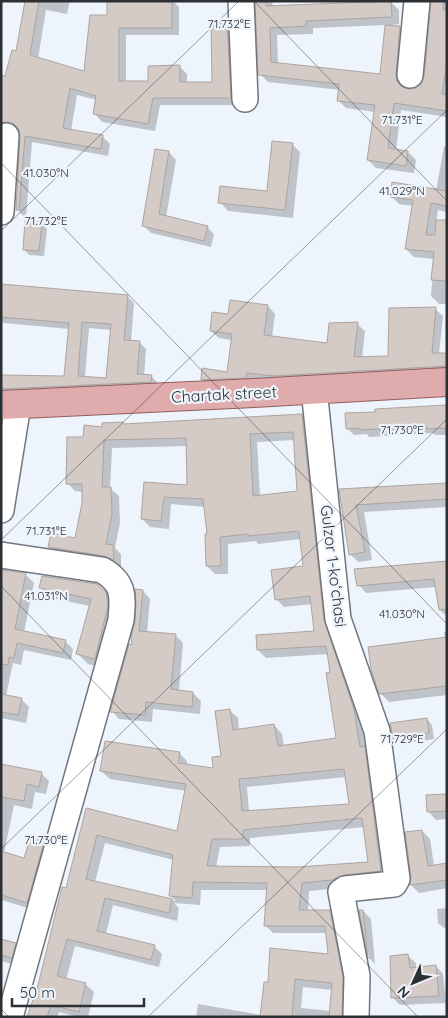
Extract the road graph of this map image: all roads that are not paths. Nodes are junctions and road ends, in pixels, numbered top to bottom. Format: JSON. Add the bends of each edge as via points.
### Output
{"nodes":[{"id":1,"x":241,"y":1,"type":"edge"},
{"id":2,"x":417,"y":1,"type":"edge"},
{"id":3,"x":410,"y":75,"type":"dead end"},
{"id":4,"x":246,"y":100,"type":"dead end"},
{"id":5,"x":6,"y":136,"type":"dead end"},
{"id":6,"x":1,"y":212,"type":"edge"},
{"id":7,"x":447,"y":382,"type":"edge"},
{"id":8,"x":314,"y":388,"type":"junction"},
{"id":9,"x":10,"y":405,"type":"edge"},
{"id":10,"x":1,"y":510,"type":"edge"},
{"id":11,"x":1,"y":555,"type":"edge"},
{"id":12,"x":10,"y":1017,"type":"edge"},
{"id":13,"x":356,"y":1017,"type":"edge"}],
"edges":[{"from":1,"to":4,"type":"street"},
{"from":2,"to":3,"type":"street"},
{"from":5,"to":6,"type":"street"},
{"from":7,"to":8,"type":"main road","name":"Chartak street"},
{"from":8,"to":9,"type":"main road","name":"Chartak street"},
{"from":8,"to":13,"type":"street","name":"Gulzor 1-koʻchasi","via":[[338,619],[377,731],[397,878],[390,885],[341,892],[357,976]]},
{"from":9,"to":10,"type":"street"},
{"from":11,"to":12,"type":"street","via":[[102,570],[112,576],[123,596],[121,620]]}]}
